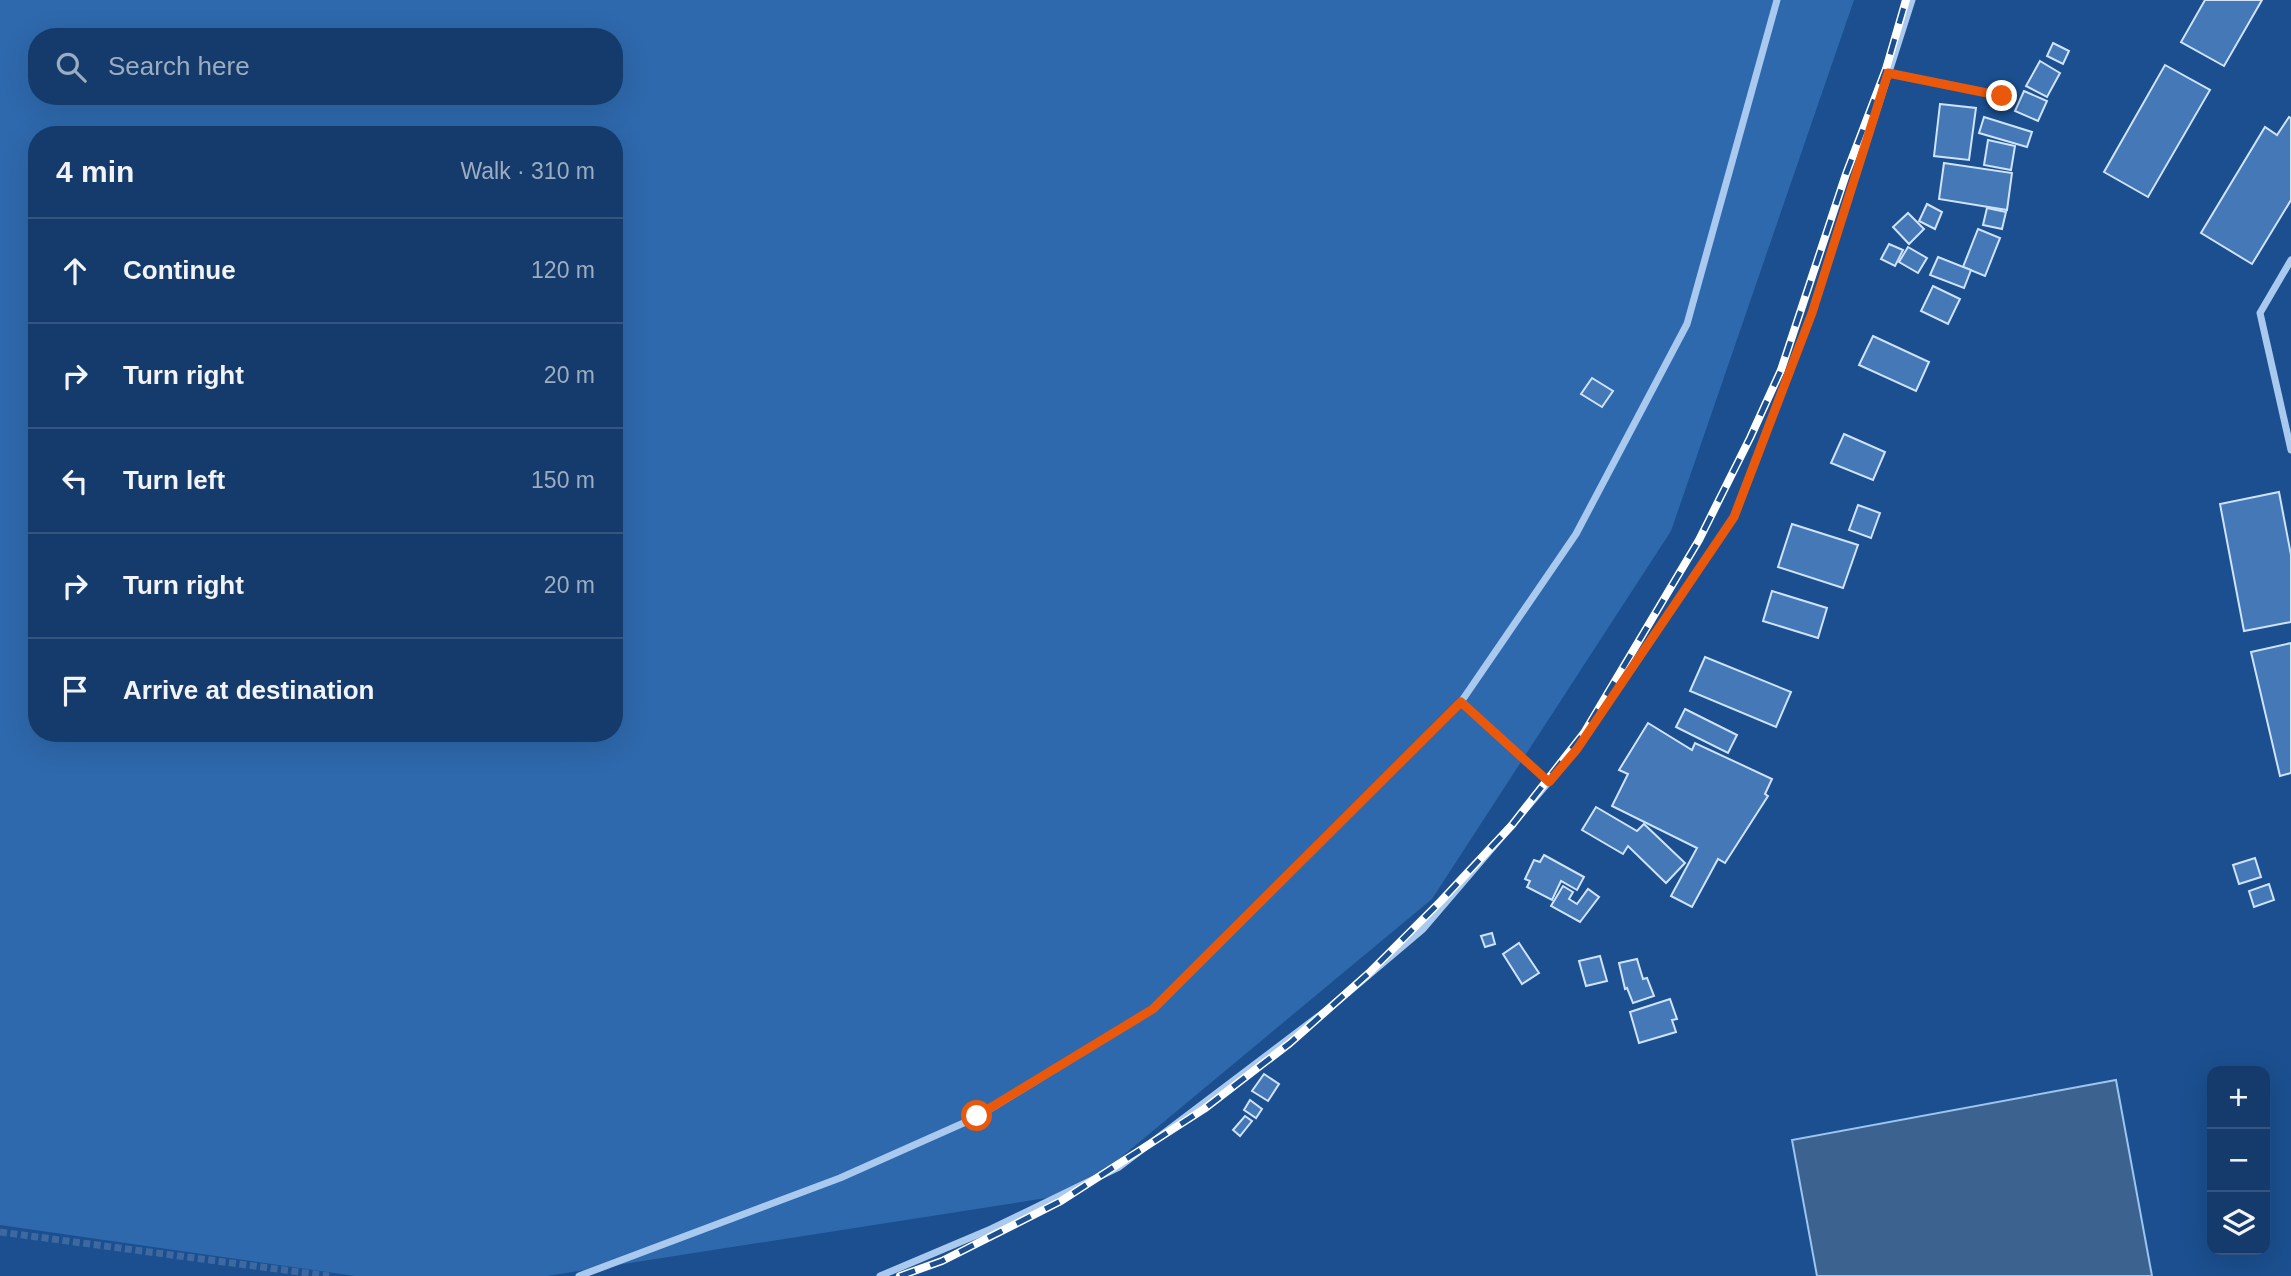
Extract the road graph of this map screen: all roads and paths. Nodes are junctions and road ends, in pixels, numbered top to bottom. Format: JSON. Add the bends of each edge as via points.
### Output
{"nodes":[{"id":1,"x":1777,"y":0,"type":"edge"},
{"id":2,"x":1912,"y":0,"type":"edge"},
{"id":3,"x":1888,"y":73,"type":"junction"},
{"id":4,"x":2002,"y":96,"type":"dead end"},
{"id":5,"x":2291,"y":260,"type":"edge"},
{"id":6,"x":2291,"y":450,"type":"edge"},
{"id":7,"x":1461,"y":702,"type":"junction"},
{"id":8,"x":1549,"y":782,"type":"junction"},
{"id":9,"x":579,"y":1276,"type":"edge"},
{"id":10,"x":880,"y":1276,"type":"edge"}],
"edges":[{"from":1,"to":7,"type":"street","via":[[1687,324],[1576,534]]},
{"from":2,"to":3,"type":"street"},
{"from":3,"to":4,"type":"street"},
{"from":3,"to":8,"type":"street","via":[[1812,313],[1734,517],[1577,749]]},
{"from":5,"to":6,"type":"street","via":[[2260,313]]},
{"from":7,"to":8,"type":"street"},
{"from":7,"to":9,"type":"street","via":[[1153,1009],[977,1116],[840,1178]]},
{"from":8,"to":10,"type":"street","via":[[1423,929],[1332,1006],[1119,1167]]}]}
